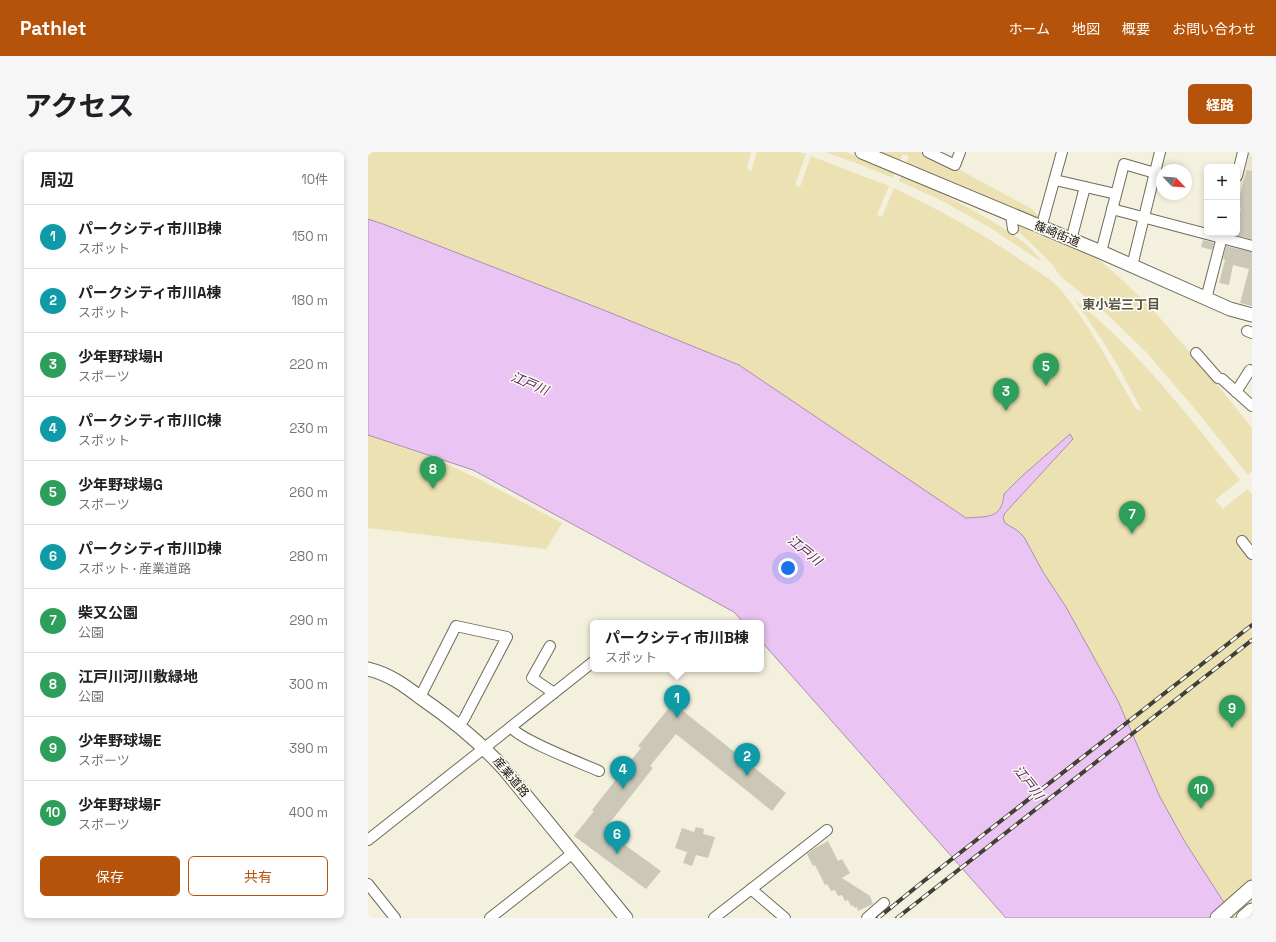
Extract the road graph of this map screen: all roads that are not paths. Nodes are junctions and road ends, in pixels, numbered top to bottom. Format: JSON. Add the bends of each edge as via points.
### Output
{"nodes":[{"id":1,"x":862,"y":152,"type":"edge"},
{"id":2,"x":928,"y":152,"type":"edge"},
{"id":3,"x":960,"y":152,"type":"edge"},
{"id":4,"x":1062,"y":152,"type":"edge"},
{"id":5,"x":1160,"y":152,"type":"edge"},
{"id":6,"x":1243,"y":152,"type":"edge"},
{"id":7,"x":873,"y":155,"type":"edge"},
{"id":8,"x":1158,"y":164,"type":"edge"},
{"id":9,"x":1240,"y":164,"type":"edge"},
{"id":10,"x":1156,"y":173,"type":"joint"},
{"id":11,"x":1055,"y":180,"type":"junction"},
{"id":12,"x":1085,"y":187,"type":"junction"},
{"id":13,"x":1116,"y":194,"type":"junction"},
{"id":14,"x":1112,"y":209,"type":"junction"},
{"id":15,"x":1011,"y":215,"type":"junction"},
{"id":16,"x":1145,"y":218,"type":"junction"},
{"id":17,"x":1041,"y":228,"type":"junction"},
{"id":18,"x":1013,"y":229,"type":"dead end"},
{"id":19,"x":1204,"y":231,"type":"edge"},
{"id":20,"x":1222,"y":236,"type":"edge"},
{"id":21,"x":1225,"y":236,"type":"edge"},
{"id":22,"x":1071,"y":240,"type":"junction"},
{"id":23,"x":1252,"y":246,"type":"edge"},
{"id":24,"x":1101,"y":252,"type":"junction"},
{"id":25,"x":1132,"y":266,"type":"junction"},
{"id":26,"x":1206,"y":299,"type":"junction"},
{"id":27,"x":1252,"y":315,"type":"edge"},
{"id":28,"x":1196,"y":353,"type":"dead end"},
{"id":29,"x":1250,"y":370,"type":"dead end"},
{"id":30,"x":1236,"y":392,"type":"junction"},
{"id":31,"x":1252,"y":406,"type":"edge"},
{"id":32,"x":1242,"y":541,"type":"dead end"},
{"id":33,"x":1252,"y":554,"type":"edge"},
{"id":34,"x":550,"y":646,"type":"dead end"},
{"id":35,"x":590,"y":664,"type":"edge"},
{"id":36,"x":368,"y":669,"type":"edge"},
{"id":37,"x":554,"y":693,"type":"junction"},
{"id":38,"x":420,"y":697,"type":"junction"},
{"id":39,"x":458,"y":724,"type":"junction"},
{"id":40,"x":514,"y":725,"type":"junction"},
{"id":41,"x":485,"y":748,"type":"junction"},
{"id":42,"x":599,"y":771,"type":"dead end"},
{"id":43,"x":827,"y":830,"type":"dead end"},
{"id":44,"x":368,"y":840,"type":"edge"},
{"id":45,"x":573,"y":853,"type":"junction"},
{"id":46,"x":368,"y":884,"type":"edge"},
{"id":47,"x":1252,"y":888,"type":"edge"},
{"id":48,"x":751,"y":889,"type":"junction"},
{"id":49,"x":884,"y":903,"type":"dead end"},
{"id":50,"x":1252,"y":911,"type":"edge"},
{"id":51,"x":395,"y":918,"type":"edge"},
{"id":52,"x":490,"y":918,"type":"edge"},
{"id":53,"x":626,"y":918,"type":"edge"},
{"id":54,"x":714,"y":918,"type":"edge"},
{"id":55,"x":785,"y":918,"type":"edge"},
{"id":56,"x":867,"y":918,"type":"edge"},
{"id":57,"x":1218,"y":918,"type":"edge"},
{"id":58,"x":1244,"y":918,"type":"edge"}],
"edges":[{"from":1,"to":7,"type":"main road","name":"篠崎街道"},
{"from":2,"to":3,"type":"street","via":[[955,165]]},
{"from":4,"to":11,"type":"street"},
{"from":5,"to":8,"type":"street"},
{"from":6,"to":9,"type":"street"},
{"from":7,"to":15,"type":"main road","name":"篠崎街道"},
{"from":10,"to":13,"type":"street","via":[[1124,164]]},
{"from":10,"to":16,"type":"street"},
{"from":11,"to":12,"type":"street"},
{"from":11,"to":17,"type":"street"},
{"from":12,"to":13,"type":"street"},
{"from":12,"to":22,"type":"street"},
{"from":13,"to":14,"type":"street"},
{"from":14,"to":16,"type":"street"},
{"from":14,"to":24,"type":"street"},
{"from":15,"to":17,"type":"main road","name":"篠崎街道"},
{"from":15,"to":18,"type":"street"},
{"from":16,"to":19,"type":"street"},
{"from":16,"to":25,"type":"street"},
{"from":17,"to":22,"type":"main road","name":"篠崎街道"},
{"from":20,"to":26,"type":"street"},
{"from":21,"to":23,"type":"street"},
{"from":22,"to":24,"type":"main road","name":"篠崎街道"},
{"from":24,"to":25,"type":"main road","name":"篠崎街道"},
{"from":25,"to":26,"type":"main road","name":"篠崎街道"},
{"from":26,"to":27,"type":"main road","name":"篠崎街道","via":[[1230,310]]},
{"from":28,"to":30,"type":"street","via":[[1218,378]]},
{"from":29,"to":30,"type":"street"},
{"from":30,"to":31,"type":"street"},
{"from":32,"to":33,"type":"street"},
{"from":34,"to":37,"type":"street","via":[[532,678]]},
{"from":35,"to":37,"type":"street"},
{"from":36,"to":38,"type":"main road","name":"産業道路","via":[[398,680]]},
{"from":37,"to":40,"type":"street"},
{"from":38,"to":39,"type":"main road","name":"産業道路"},
{"from":38,"to":39,"type":"street","via":[[456,626],[507,637],[464,719]]},
{"from":39,"to":41,"type":"main road","name":"産業道路"},
{"from":40,"to":41,"type":"street"},
{"from":40,"to":42,"type":"street","via":[[514,731],[535,743]]},
{"from":41,"to":44,"type":"street"},
{"from":41,"to":45,"type":"main road","name":"産業道路"},
{"from":43,"to":48,"type":"street"},
{"from":45,"to":52,"type":"street"},
{"from":45,"to":53,"type":"main road","name":"産業道路"},
{"from":46,"to":51,"type":"street"},
{"from":47,"to":57,"type":"highway"},
{"from":48,"to":54,"type":"street"},
{"from":48,"to":55,"type":"street"},
{"from":49,"to":56,"type":"street"},
{"from":50,"to":58,"type":"highway"}]}
